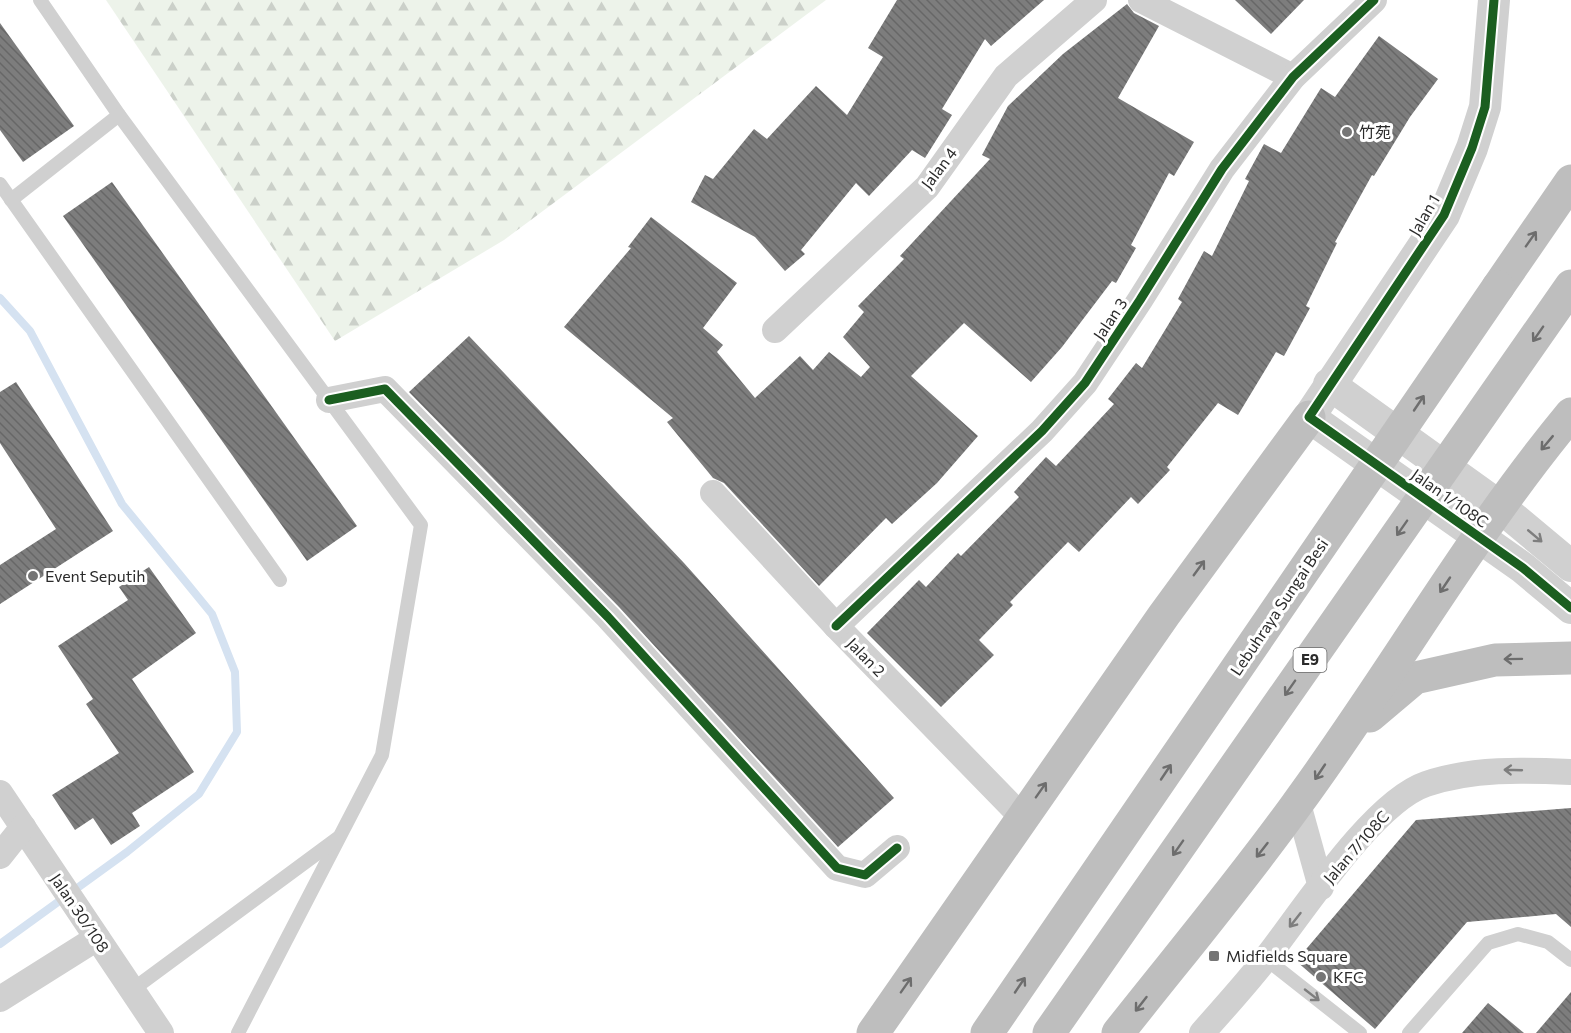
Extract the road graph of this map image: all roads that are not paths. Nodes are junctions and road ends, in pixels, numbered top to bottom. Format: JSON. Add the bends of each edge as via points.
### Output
{"nodes":[{"id":1,"x":40,"y":0,"type":"edge"},
{"id":2,"x":1094,"y":0,"type":"edge"},
{"id":3,"x":1141,"y":0,"type":"edge"},
{"id":4,"x":1374,"y":0,"type":"edge"},
{"id":5,"x":1494,"y":0,"type":"edge"},
{"id":6,"x":1293,"y":77,"type":"junction"},
{"id":7,"x":119,"y":115,"type":"junction"},
{"id":8,"x":1570,"y":179,"type":"edge"},
{"id":9,"x":0,"y":184,"type":"edge"},
{"id":10,"x":11,"y":200,"type":"junction"},
{"id":11,"x":1571,"y":286,"type":"edge"},
{"id":12,"x":776,"y":330,"type":"dead end"},
{"id":13,"x":1329,"y":384,"type":"junction"},
{"id":14,"x":329,"y":400,"type":"junction"},
{"id":15,"x":1571,"y":414,"type":"edge"},
{"id":16,"x":1309,"y":417,"type":"junction"},
{"id":17,"x":713,"y":493,"type":"dead end"},
{"id":18,"x":1499,"y":506,"type":"junction"},
{"id":19,"x":1477,"y":536,"type":"junction"},
{"id":20,"x":1571,"y":566,"type":"edge"},
{"id":21,"x":280,"y":580,"type":"dead end"},
{"id":22,"x":1571,"y":608,"type":"edge"},
{"id":23,"x":836,"y":626,"type":"junction"},
{"id":24,"x":1571,"y":658,"type":"edge"},
{"id":25,"x":1341,"y":739,"type":"junction"},
{"id":26,"x":1571,"y":772,"type":"edge"},
{"id":27,"x":0,"y":793,"type":"edge"},
{"id":28,"x":1298,"y":804,"type":"junction"},
{"id":29,"x":1022,"y":817,"type":"junction"},
{"id":30,"x":23,"y":827,"type":"junction"},
{"id":31,"x":340,"y":837,"type":"junction"},
{"id":32,"x":897,"y":848,"type":"dead end"},
{"id":33,"x":0,"y":856,"type":"edge"},
{"id":34,"x":1321,"y":887,"type":"junction"},
{"id":35,"x":93,"y":932,"type":"junction"},
{"id":36,"x":1266,"y":958,"type":"junction"},
{"id":37,"x":1571,"y":960,"type":"edge"},
{"id":38,"x":132,"y":990,"type":"junction"},
{"id":39,"x":0,"y":999,"type":"edge"},
{"id":40,"x":161,"y":1033,"type":"edge"},
{"id":41,"x":238,"y":1033,"type":"edge"},
{"id":42,"x":873,"y":1033,"type":"edge"},
{"id":43,"x":987,"y":1033,"type":"edge"},
{"id":44,"x":1049,"y":1033,"type":"edge"},
{"id":45,"x":1118,"y":1033,"type":"edge"},
{"id":46,"x":1202,"y":1033,"type":"edge"},
{"id":47,"x":1360,"y":1033,"type":"edge"},
{"id":48,"x":1409,"y":1033,"type":"edge"}],
"edges":[{"from":1,"to":7,"type":"lane"},
{"from":2,"to":12,"type":"street","name":"Jalan 4","via":[[1006,76],[927,187]]},
{"from":3,"to":6,"type":"street"},
{"from":4,"to":6,"type":"street","name":"Jalan 3"},
{"from":5,"to":13,"type":"street","name":"Jalan 1","via":[[1485,107],[1448,206]]},
{"from":6,"to":23,"type":"street","name":"Jalan 3","via":[[1222,169],[1085,383],[1042,431]]},
{"from":7,"to":10,"type":"lane"},
{"from":7,"to":14,"type":"lane"},
{"from":43,"to":8,"type":"highway","name":"Lebuhraya Sungai Besi","one_way":true,"bridge":true},
{"from":9,"to":10,"type":"lane"},
{"from":10,"to":21,"type":"lane"},
{"from":11,"to":44,"type":"highway","number":"E9","one_way":true,"bridge":true},
{"from":13,"to":16,"type":"street","name":"Jalan 1"},
{"from":13,"to":18,"type":"street","name":"Jalan 1/108C"},
{"from":14,"to":31,"type":"lane","via":[[421,525],[382,755]]},
{"from":14,"to":32,"type":"street","via":[[385,389],[608,617],[837,868],[865,875]]},
{"from":15,"to":18,"type":"highway","one_way":true},
{"from":16,"to":19,"type":"street","name":"Jalan 1/108C"},
{"from":29,"to":16,"type":"highway","one_way":true},
{"from":17,"to":23,"type":"street","name":"Jalan 2"},
{"from":18,"to":19,"type":"highway"},
{"from":18,"to":20,"type":"street","name":"Jalan 1/108C","one_way":true},
{"from":19,"to":22,"type":"street","name":"Jalan 1/108C"},
{"from":19,"to":25,"type":"highway","one_way":true},
{"from":23,"to":29,"type":"street","name":"Jalan 2"},
{"from":24,"to":25,"type":"highway","one_way":true,"via":[[1495,660],[1415,678]]},
{"from":25,"to":28,"type":"highway","one_way":true},
{"from":26,"to":34,"type":"street","name":"Jalan 7/108C","one_way":true,"via":[[1502,769],[1425,784],[1383,812]]},
{"from":27,"to":30,"type":"street","name":"Jalan 30/108"},
{"from":28,"to":34,"type":"street"},
{"from":28,"to":45,"type":"highway","one_way":true},
{"from":42,"to":29,"type":"highway","one_way":true},
{"from":30,"to":33,"type":"street"},
{"from":30,"to":35,"type":"street","name":"Jalan 30/108"},
{"from":31,"to":38,"type":"lane"},
{"from":31,"to":41,"type":"lane"},
{"from":34,"to":36,"type":"street","name":"Jalan 7/108C","one_way":true},
{"from":35,"to":38,"type":"street","name":"Jalan 30/108"},
{"from":35,"to":39,"type":"street"},
{"from":36,"to":46,"type":"street","name":"Jalan 7/108C"},
{"from":36,"to":47,"type":"lane","one_way":true},
{"from":37,"to":48,"type":"lane","via":[[1548,942],[1518,934],[1488,943]]},
{"from":38,"to":40,"type":"street","name":"Jalan 30/108"}]}
